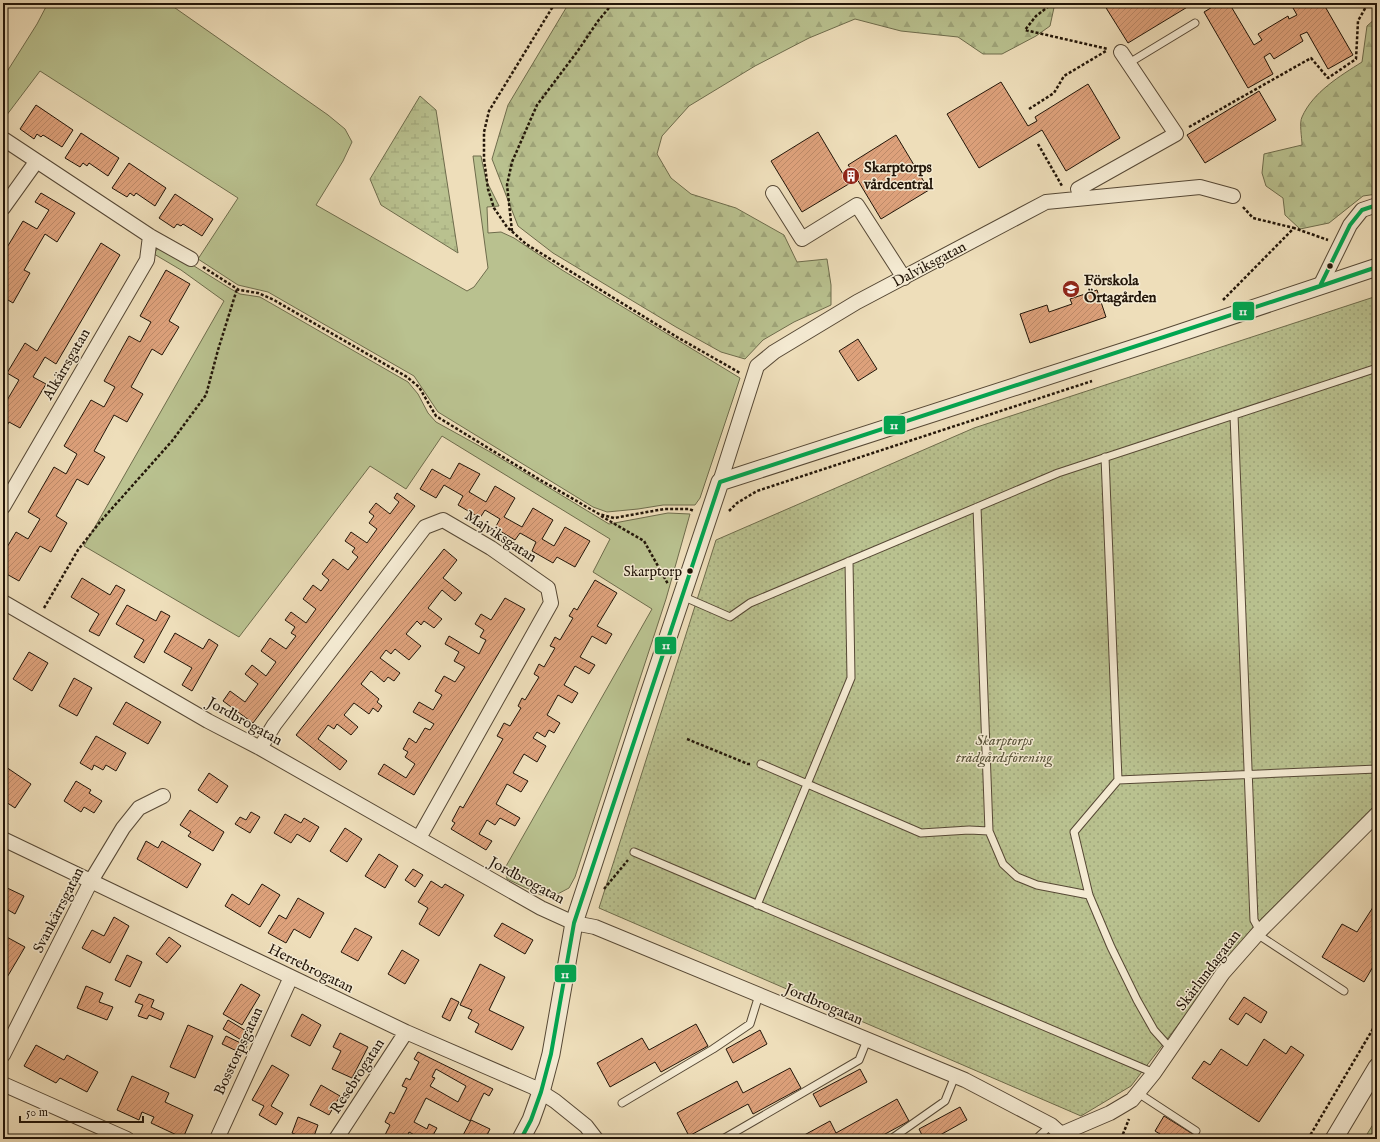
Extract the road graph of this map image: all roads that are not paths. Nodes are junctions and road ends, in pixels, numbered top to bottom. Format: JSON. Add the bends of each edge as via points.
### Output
{"nodes":[{"id":1,"x":1194,"y":23,"type":"dead end"},
{"id":2,"x":1125,"y":57,"type":"joint"},
{"id":3,"x":5,"y":140,"type":"dead end"},
{"id":4,"x":36,"y":162,"type":"junction"},
{"id":5,"x":773,"y":193,"type":"dead end"},
{"id":6,"x":1233,"y":196,"type":"road end"},
{"id":7,"x":1084,"y":198,"type":"junction"},
{"id":8,"x":1377,"y":206,"type":"edge"},
{"id":9,"x":3,"y":208,"type":"edge"},
{"id":10,"x":150,"y":236,"type":"junction"},
{"id":11,"x":191,"y":260,"type":"road end"},
{"id":12,"x":1377,"y":267,"type":"edge"},
{"id":13,"x":904,"y":278,"type":"junction"},
{"id":14,"x":1320,"y":286,"type":"junction"},
{"id":15,"x":1377,"y":368,"type":"edge"},
{"id":16,"x":1234,"y":415,"type":"junction"},
{"id":17,"x":1105,"y":457,"type":"junction"},
{"id":18,"x":720,"y":482,"type":"junction"},
{"id":19,"x":3,"y":507,"type":"edge"},
{"id":20,"x":977,"y":507,"type":"junction"},
{"id":21,"x":849,"y":561,"type":"junction"},
{"id":22,"x":682,"y":596,"type":"junction"},
{"id":23,"x":3,"y":602,"type":"edge"},
{"id":24,"x":260,"y":748,"type":"junction"},
{"id":25,"x":761,"y":764,"type":"road end"},
{"id":26,"x":1377,"y":769,"type":"edge"},
{"id":27,"x":1248,"y":775,"type":"junction"},
{"id":28,"x":1118,"y":780,"type":"junction"},
{"id":29,"x":808,"y":784,"type":"junction"},
{"id":30,"x":163,"y":796,"type":"dead end"},
{"id":31,"x":1377,"y":814,"type":"edge"},
{"id":32,"x":989,"y":831,"type":"junction"},
{"id":33,"x":419,"y":838,"type":"junction"},
{"id":34,"x":3,"y":839,"type":"edge"},
{"id":35,"x":634,"y":852,"type":"road end"},
{"id":36,"x":91,"y":882,"type":"junction"},
{"id":37,"x":1090,"y":895,"type":"junction"},
{"id":38,"x":757,"y":905,"type":"junction"},
{"id":39,"x":574,"y":923,"type":"junction"},
{"id":40,"x":1259,"y":932,"type":"junction"},
{"id":41,"x":291,"y":978,"type":"junction"},
{"id":42,"x":1344,"y":991,"type":"dead end"},
{"id":43,"x":759,"y":995,"type":"junction"},
{"id":44,"x":406,"y":1032,"type":"junction"},
{"id":45,"x":867,"y":1040,"type":"junction"},
{"id":46,"x":1171,"y":1049,"type":"junction"},
{"id":47,"x":3,"y":1055,"type":"edge"},
{"id":48,"x":1377,"y":1067,"type":"edge"},
{"id":49,"x":1154,"y":1073,"type":"junction"},
{"id":50,"x":955,"y":1076,"type":"junction"},
{"id":51,"x":3,"y":1084,"type":"edge"},
{"id":52,"x":541,"y":1092,"type":"junction"},
{"id":53,"x":1138,"y":1093,"type":"junction"},
{"id":54,"x":622,"y":1103,"type":"dead end"},
{"id":55,"x":1196,"y":1131,"type":"dead end"},
{"id":56,"x":1058,"y":1133,"type":"edge"},
{"id":57,"x":127,"y":1139,"type":"edge"},
{"id":58,"x":216,"y":1139,"type":"edge"},
{"id":59,"x":336,"y":1139,"type":"edge"},
{"id":60,"x":521,"y":1139,"type":"edge"},
{"id":61,"x":596,"y":1139,"type":"edge"},
{"id":62,"x":723,"y":1139,"type":"edge"},
{"id":63,"x":891,"y":1139,"type":"edge"},
{"id":64,"x":1036,"y":1139,"type":"edge"},
{"id":65,"x":1334,"y":1139,"type":"edge"}],
"edges":[{"from":1,"to":2,"type":"lane"},
{"from":2,"to":7,"type":"street","via":[[1176,134],[1078,189]]},
{"from":3,"to":4,"type":"street"},
{"from":4,"to":9,"type":"street"},
{"from":4,"to":10,"type":"street"},
{"from":5,"to":13,"type":"street","via":[[802,239],[857,205]]},
{"from":6,"to":7,"type":"street","name":"Dalviksgatan","via":[[1200,187]]},
{"from":7,"to":13,"type":"street","name":"Dalviksgatan","via":[[1046,202]]},
{"from":8,"to":14,"type":"street","via":[[1362,210],[1350,226]]},
{"from":10,"to":11,"type":"street"},
{"from":10,"to":19,"type":"street","name":"Alkärrsgatan","via":[[147,260]]},
{"from":12,"to":14,"type":"street"},
{"from":13,"to":18,"type":"street","name":"Dalviksgatan","via":[[857,302],[774,352],[758,366]]},
{"from":14,"to":18,"type":"street"},
{"from":15,"to":16,"type":"lane"},
{"from":16,"to":17,"type":"lane"},
{"from":16,"to":27,"type":"lane"},
{"from":17,"to":20,"type":"lane","via":[[1058,473]]},
{"from":17,"to":28,"type":"lane"},
{"from":18,"to":22,"type":"street","name":"Dalviksgatan"},
{"from":20,"to":21,"type":"lane"},
{"from":20,"to":32,"type":"lane"},
{"from":21,"to":22,"type":"lane","via":[[750,603],[730,618]]},
{"from":21,"to":29,"type":"lane","via":[[851,678]]},
{"from":22,"to":39,"type":"street","name":"Dalviksgatan"},
{"from":23,"to":24,"type":"street","name":"Jordbrogatan","via":[[208,721]]},
{"from":24,"to":33,"type":"street","name":"Jordbrogatan"},
{"from":24,"to":33,"type":"street","name":"Majviksgatan","via":[[274,725],[425,527],[442,520],[491,548],[548,588],[551,603]]},
{"from":25,"to":29,"type":"lane"},
{"from":26,"to":27,"type":"lane"},
{"from":27,"to":28,"type":"lane"},
{"from":27,"to":40,"type":"lane","via":[[1254,920]]},
{"from":28,"to":37,"type":"lane","via":[[1074,832]]},
{"from":29,"to":32,"type":"lane","via":[[921,832]]},
{"from":29,"to":38,"type":"lane"},
{"from":30,"to":36,"type":"street","name":"Svankärrsgatan","via":[[139,808],[123,828]]},
{"from":31,"to":40,"type":"street","name":"Skärlundagatan"},
{"from":32,"to":37,"type":"lane","via":[[1003,864],[1017,877],[1037,885]]},
{"from":33,"to":39,"type":"street","name":"Jordbrogatan","via":[[542,908]]},
{"from":34,"to":36,"type":"street","name":"Herrebrogatan"},
{"from":35,"to":38,"type":"lane"},
{"from":36,"to":41,"type":"street","name":"Herrebrogatan"},
{"from":36,"to":47,"type":"street","name":"Svankärrsgatan"},
{"from":37,"to":46,"type":"lane","via":[[1111,948],[1137,1000],[1154,1030]]},
{"from":38,"to":49,"type":"lane"},
{"from":39,"to":43,"type":"street","name":"Jordbrogatan","via":[[595,927]]},
{"from":39,"to":52,"type":"street","name":"Dalviksgatan","via":[[551,1054]]},
{"from":40,"to":42,"type":"lane"},
{"from":40,"to":46,"type":"street","name":"Skärlundagatan","via":[[1223,973]]},
{"from":41,"to":44,"type":"street","name":"Herrebrogatan"},
{"from":41,"to":58,"type":"street","name":"Bosstorpsgatan"},
{"from":43,"to":45,"type":"street","name":"Jordbrogatan"},
{"from":43,"to":54,"type":"lane","via":[[750,1024]]},
{"from":44,"to":52,"type":"street","name":"Herrebrogatan"},
{"from":44,"to":59,"type":"street","name":"Resebrogatan"},
{"from":45,"to":50,"type":"street","name":"Jordbrogatan"},
{"from":45,"to":62,"type":"lane","via":[[859,1060]]},
{"from":46,"to":49,"type":"street","name":"Skärlundagatan"},
{"from":48,"to":65,"type":"street"},
{"from":49,"to":53,"type":"street","name":"Skärlundagatan"},
{"from":50,"to":56,"type":"street","name":"Jordbrogatan"},
{"from":50,"to":63,"type":"lane","via":[[945,1101]]},
{"from":51,"to":57,"type":"street"},
{"from":52,"to":60,"type":"street","name":"Dalviksgatan"},
{"from":52,"to":61,"type":"street","name":"Herrebrogatan","via":[[586,1126]]},
{"from":53,"to":55,"type":"lane"},
{"from":53,"to":56,"type":"street","name":"Skärlundagatan","via":[[1132,1100],[1110,1113]]},
{"from":56,"to":64,"type":"lane"}]}
